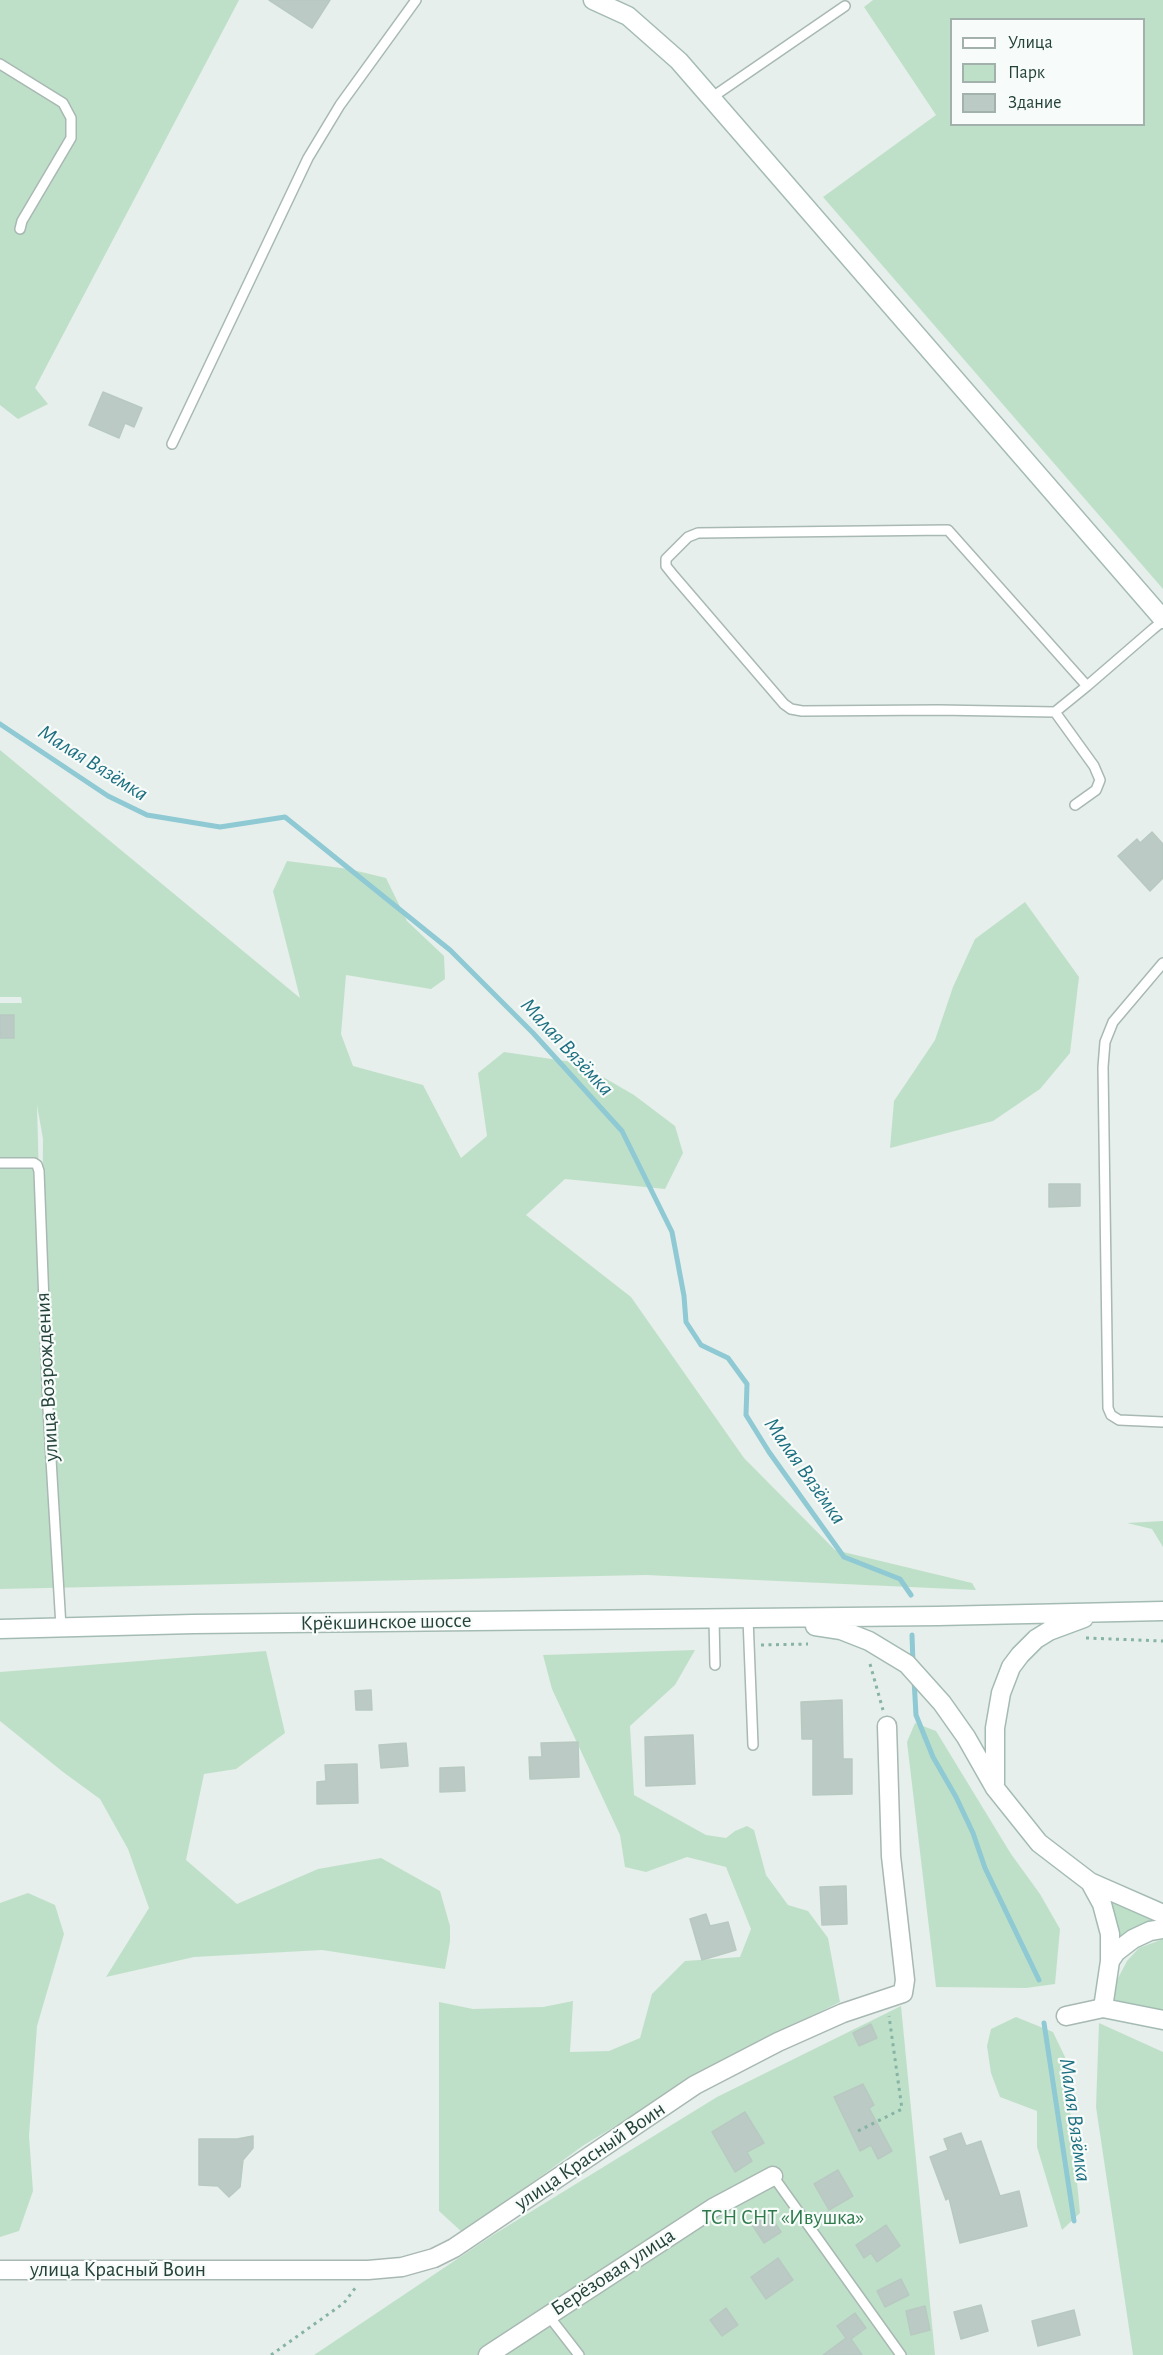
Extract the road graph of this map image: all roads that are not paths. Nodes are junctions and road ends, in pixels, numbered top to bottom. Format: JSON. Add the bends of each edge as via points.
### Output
{"nodes":[{"id":1,"x":416,"y":0,"type":"edge"},
{"id":2,"x":603,"y":2,"type":"edge"},
{"id":3,"x":845,"y":6,"type":"dead end"},
{"id":4,"x":0,"y":64,"type":"edge"},
{"id":5,"x":711,"y":98,"type":"junction"},
{"id":6,"x":20,"y":229,"type":"dead end"},
{"id":7,"x":172,"y":444,"type":"dead end"},
{"id":8,"x":1163,"y":620,"type":"edge"},
{"id":9,"x":1087,"y":686,"type":"junction"},
{"id":10,"x":1055,"y":712,"type":"junction"},
{"id":11,"x":1075,"y":804,"type":"dead end"},
{"id":12,"x":1163,"y":963,"type":"edge"},
{"id":13,"x":0,"y":1163,"type":"edge"},
{"id":14,"x":1163,"y":1422,"type":"edge"},
{"id":15,"x":1163,"y":1611,"type":"edge"},
{"id":16,"x":1100,"y":1613,"type":"junction"},
{"id":17,"x":748,"y":1618,"type":"junction"},
{"id":18,"x":772,"y":1618,"type":"junction"},
{"id":19,"x":714,"y":1619,"type":"junction"},
{"id":20,"x":61,"y":1627,"type":"junction"},
{"id":21,"x":0,"y":1629,"type":"edge"},
{"id":22,"x":715,"y":1665,"type":"dead end"},
{"id":23,"x":887,"y":1726,"type":"road end"},
{"id":24,"x":753,"y":1745,"type":"dead end"},
{"id":25,"x":996,"y":1788,"type":"junction"},
{"id":26,"x":1090,"y":1882,"type":"junction"},
{"id":27,"x":1163,"y":1914,"type":"edge"},
{"id":28,"x":1163,"y":1929,"type":"edge"},
{"id":29,"x":1110,"y":1961,"type":"junction"},
{"id":30,"x":1103,"y":2008,"type":"junction"},
{"id":31,"x":1066,"y":2016,"type":"dead end"},
{"id":32,"x":1163,"y":2020,"type":"edge"},
{"id":33,"x":773,"y":2176,"type":"joint"},
{"id":34,"x":0,"y":2270,"type":"edge"},
{"id":35,"x":548,"y":2315,"type":"junction"},
{"id":36,"x":488,"y":2355,"type":"edge"},
{"id":37,"x":579,"y":2355,"type":"edge"},
{"id":38,"x":901,"y":2355,"type":"edge"}],
"edges":[{"from":1,"to":7,"type":"lane","via":[[340,105],[308,158]]},
{"from":2,"to":5,"type":"street","via":[[658,40]]},
{"from":3,"to":5,"type":"lane"},
{"from":4,"to":6,"type":"lane","via":[[63,103],[70,118],[71,138]]},
{"from":5,"to":8,"type":"street"},
{"from":8,"to":9,"type":"lane"},
{"from":9,"to":10,"type":"lane"},
{"from":9,"to":10,"type":"lane","via":[[948,530],[698,533],[688,537],[666,559],[674,576],[791,709]]},
{"from":10,"to":11,"type":"lane","via":[[1100,780],[1096,790]]},
{"from":12,"to":14,"type":"lane","via":[[1113,1022],[1105,1042],[1103,1067],[1108,1408],[1119,1419]]},
{"from":13,"to":20,"type":"lane","name":"улица Возрождения","via":[[34,1163],[39,1171]]},
{"from":15,"to":16,"type":"street"},
{"from":16,"to":18,"type":"street"},
{"from":16,"to":25,"type":"street","via":[[1048,1631],[1011,1667],[1001,1693],[996,1728]]},
{"from":17,"to":18,"type":"street","name":"Крёкшинское шоссе"},
{"from":17,"to":19,"type":"street","name":"Крёкшинское шоссе"},
{"from":17,"to":24,"type":"lane"},
{"from":18,"to":25,"type":"street","via":[[853,1634],[908,1664],[942,1703]]},
{"from":19,"to":20,"type":"street","name":"Крёкшинское шоссе"},
{"from":19,"to":22,"type":"lane"},
{"from":20,"to":21,"type":"street","name":"Крёкшинское шоссе"},
{"from":23,"to":34,"type":"street","name":"улица Красный Воин","via":[[891,1856],[905,1980],[903,1993],[843,2013],[696,2085],[434,2258],[402,2267],[368,2270]]},
{"from":25,"to":26,"type":"street","via":[[1039,1844]]},
{"from":26,"to":27,"type":"street"},
{"from":26,"to":29,"type":"street","via":[[1108,1924]]},
{"from":28,"to":29,"type":"street","via":[[1132,1939]]},
{"from":29,"to":30,"type":"street"},
{"from":30,"to":31,"type":"street"},
{"from":30,"to":32,"type":"street"},
{"from":33,"to":35,"type":"street","name":"Берёзовая улица","via":[[713,2208]]},
{"from":33,"to":38,"type":"lane"},
{"from":35,"to":36,"type":"street","name":"Берёзовая улица"},
{"from":35,"to":37,"type":"lane"}]}
